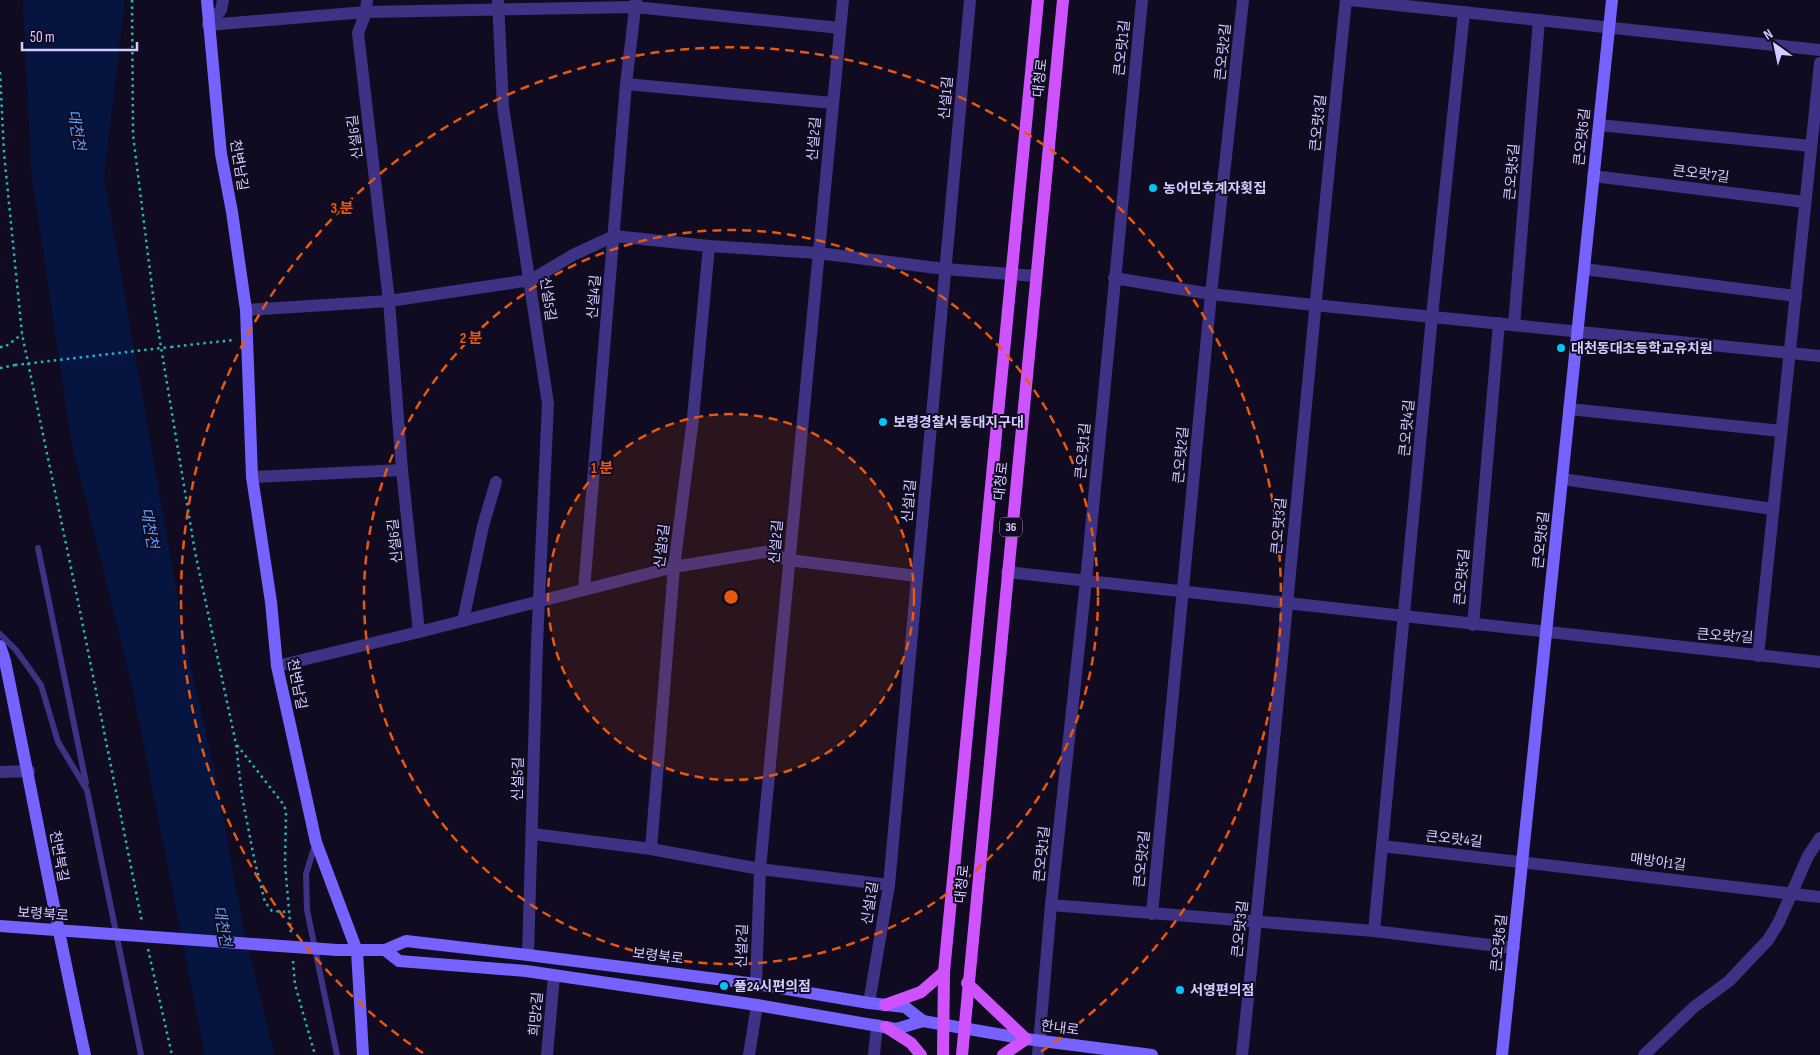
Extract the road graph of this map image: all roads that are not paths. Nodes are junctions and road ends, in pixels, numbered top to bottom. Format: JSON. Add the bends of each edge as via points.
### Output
{"nodes":[{"id":1,"x":207,"y":0,"type":"edge"},
{"id":2,"x":223,"y":0,"type":"edge"},
{"id":3,"x":843,"y":0,"type":"edge"},
{"id":4,"x":970,"y":0,"type":"edge"},
{"id":5,"x":1038,"y":0,"type":"edge"},
{"id":6,"x":1063,"y":0,"type":"edge"},
{"id":7,"x":1142,"y":0,"type":"edge"},
{"id":8,"x":1243,"y":0,"type":"edge"},
{"id":9,"x":1348,"y":0,"type":"edge"},
{"id":10,"x":1612,"y":0,"type":"edge"},
{"id":11,"x":635,"y":3,"type":"edge"},
{"id":12,"x":498,"y":5,"type":"edge"},
{"id":13,"x":366,"y":6,"type":"edge"},
{"id":14,"x":1464,"y":12,"type":"junction"},
{"id":15,"x":1539,"y":20,"type":"junction"},
{"id":16,"x":208,"y":25,"type":"junction"},
{"id":17,"x":840,"y":28,"type":"junction"},
{"id":18,"x":1609,"y":28,"type":"junction"},
{"id":19,"x":1820,"y":50,"type":"edge"},
{"id":20,"x":1820,"y":63,"type":"edge"},
{"id":21,"x":626,"y":84,"type":"junction"},
{"id":22,"x":833,"y":103,"type":"junction"},
{"id":23,"x":1599,"y":125,"type":"junction"},
{"id":24,"x":1811,"y":146,"type":"junction"},
{"id":25,"x":1593,"y":176,"type":"junction"},
{"id":26,"x":1805,"y":202,"type":"junction"},
{"id":27,"x":614,"y":236,"type":"junction"},
{"id":28,"x":710,"y":246,"type":"junction"},
{"id":29,"x":818,"y":253,"type":"junction"},
{"id":30,"x":944,"y":269,"type":"junction"},
{"id":31,"x":1584,"y":269,"type":"junction"},
{"id":32,"x":1012,"y":274,"type":"junction"},
{"id":33,"x":1036,"y":276,"type":"junction"},
{"id":34,"x":1114,"y":278,"type":"junction"},
{"id":35,"x":531,"y":280,"type":"junction"},
{"id":36,"x":1211,"y":294,"type":"junction"},
{"id":37,"x":1796,"y":296,"type":"junction"},
{"id":38,"x":389,"y":302,"type":"junction"},
{"id":39,"x":1314,"y":305,"type":"junction"},
{"id":40,"x":246,"y":310,"type":"junction"},
{"id":41,"x":1432,"y":316,"type":"junction"},
{"id":42,"x":1499,"y":323,"type":"junction"},
{"id":43,"x":1514,"y":325,"type":"junction"},
{"id":44,"x":1577,"y":331,"type":"junction"},
{"id":45,"x":1790,"y":353,"type":"junction"},
{"id":46,"x":1820,"y":356,"type":"edge"},
{"id":47,"x":1569,"y":409,"type":"junction"},
{"id":48,"x":1781,"y":431,"type":"junction"},
{"id":49,"x":402,"y":470,"type":"junction"},
{"id":50,"x":252,"y":477,"type":"junction"},
{"id":51,"x":1562,"y":479,"type":"junction"},
{"id":52,"x":496,"y":482,"type":"dead end"},
{"id":53,"x":1773,"y":509,"type":"junction"},
{"id":54,"x":38,"y":548,"type":"dead end"},
{"id":55,"x":789,"y":560,"type":"junction"},
{"id":56,"x":674,"y":567,"type":"junction"},
{"id":57,"x":1007,"y":572,"type":"junction"},
{"id":58,"x":917,"y":576,"type":"junction"},
{"id":59,"x":1086,"y":581,"type":"junction"},
{"id":60,"x":584,"y":590,"type":"junction"},
{"id":61,"x":1183,"y":592,"type":"junction"},
{"id":62,"x":539,"y":603,"type":"junction"},
{"id":63,"x":1287,"y":604,"type":"junction"},
{"id":64,"x":1405,"y":617,"type":"junction"},
{"id":65,"x":463,"y":621,"type":"junction"},
{"id":66,"x":1473,"y":625,"type":"junction"},
{"id":67,"x":419,"y":632,"type":"junction"},
{"id":68,"x":1546,"y":633,"type":"junction"},
{"id":69,"x":0,"y":634,"type":"edge"},
{"id":70,"x":0,"y":646,"type":"edge"},
{"id":71,"x":1758,"y":656,"type":"junction"},
{"id":72,"x":3,"y":662,"type":"edge"},
{"id":73,"x":1820,"y":662,"type":"edge"},
{"id":74,"x":277,"y":666,"type":"junction"},
{"id":75,"x":29,"y":771,"type":"junction"},
{"id":76,"x":0,"y":772,"type":"edge"},
{"id":77,"x":87,"y":790,"type":"junction"},
{"id":78,"x":533,"y":834,"type":"junction"},
{"id":79,"x":1820,"y":838,"type":"edge"},
{"id":80,"x":316,"y":842,"type":"junction"},
{"id":81,"x":1382,"y":846,"type":"junction"},
{"id":82,"x":651,"y":849,"type":"junction"},
{"id":83,"x":1523,"y":861,"type":"junction"},
{"id":84,"x":760,"y":869,"type":"junction"},
{"id":85,"x":889,"y":885,"type":"junction"},
{"id":86,"x":1790,"y":893,"type":"junction"},
{"id":87,"x":1820,"y":897,"type":"edge"},
{"id":88,"x":1051,"y":905,"type":"junction"},
{"id":89,"x":1152,"y":914,"type":"junction"},
{"id":90,"x":1256,"y":920,"type":"junction"},
{"id":91,"x":0,"y":926,"type":"edge"},
{"id":92,"x":57,"y":929,"type":"junction"},
{"id":93,"x":1374,"y":931,"type":"junction"},
{"id":94,"x":1514,"y":948,"type":"junction"},
{"id":95,"x":385,"y":950,"type":"junction"},
{"id":96,"x":357,"y":951,"type":"junction"},
{"id":97,"x":528,"y":955,"type":"junction"},
{"id":98,"x":944,"y":972,"type":"junction"},
{"id":99,"x":554,"y":976,"type":"junction"},
{"id":100,"x":756,"y":984,"type":"junction"},
{"id":101,"x":967,"y":984,"type":"junction"},
{"id":102,"x":869,"y":1003,"type":"junction"},
{"id":103,"x":757,"y":1005,"type":"junction"},
{"id":104,"x":884,"y":1005,"type":"junction"},
{"id":105,"x":923,"y":1021,"type":"junction"},
{"id":106,"x":944,"y":1025,"type":"junction"},
{"id":107,"x":882,"y":1026,"type":"junction"},
{"id":108,"x":965,"y":1028,"type":"junction"},
{"id":109,"x":1026,"y":1039,"type":"junction"},
{"id":110,"x":1040,"y":1041,"type":"junction"},
{"id":111,"x":85,"y":1055,"type":"edge"},
{"id":112,"x":141,"y":1055,"type":"edge"},
{"id":113,"x":337,"y":1055,"type":"edge"},
{"id":114,"x":363,"y":1055,"type":"edge"},
{"id":115,"x":547,"y":1055,"type":"edge"},
{"id":116,"x":749,"y":1055,"type":"edge"},
{"id":117,"x":874,"y":1055,"type":"edge"},
{"id":118,"x":921,"y":1055,"type":"edge"},
{"id":119,"x":943,"y":1055,"type":"edge"},
{"id":120,"x":962,"y":1055,"type":"edge"},
{"id":121,"x":1003,"y":1055,"type":"edge"},
{"id":122,"x":1038,"y":1055,"type":"edge"},
{"id":123,"x":1152,"y":1055,"type":"edge"},
{"id":124,"x":1242,"y":1055,"type":"edge"},
{"id":125,"x":1502,"y":1055,"type":"edge"},
{"id":126,"x":1644,"y":1055,"type":"edge"}],
"edges":[{"from":1,"to":16,"type":"street","name":"천변남길"},
{"from":2,"to":16,"type":"street","via":[[221,10]]},
{"from":3,"to":17,"type":"street","name":"신설2길"},
{"from":4,"to":30,"type":"street","name":"신설1길"},
{"from":5,"to":32,"type":"main road","name":"대청로","number":"36"},
{"from":6,"to":33,"type":"main road","name":"대청로","number":"36"},
{"from":7,"to":34,"type":"street","name":"큰오랏1길"},
{"from":8,"to":36,"type":"street","name":"큰오랏2길"},
{"from":9,"to":14,"type":"street","name":"큰오랏3길"},
{"from":9,"to":39,"type":"street","name":"큰오랏3길"},
{"from":10,"to":18,"type":"street","name":"큰오랏6길"},
{"from":11,"to":12,"type":"street"},
{"from":11,"to":17,"type":"street"},
{"from":11,"to":21,"type":"street","name":"신설4길"},
{"from":12,"to":13,"type":"street"},
{"from":12,"to":35,"type":"street","name":"신설5길","via":[[503,106]]},
{"from":13,"to":16,"type":"street"},
{"from":13,"to":38,"type":"street","name":"신설6길","via":[[358,33]]},
{"from":14,"to":15,"type":"street","name":"큰오랏3길"},
{"from":14,"to":41,"type":"street","name":"큰오랏4길"},
{"from":15,"to":18,"type":"street","name":"큰오랏3길"},
{"from":15,"to":43,"type":"street","name":"큰오랏5길"},
{"from":16,"to":40,"type":"street","name":"천변남길","via":[[221,154]]},
{"from":17,"to":22,"type":"street","name":"신설2길"},
{"from":18,"to":19,"type":"street"},
{"from":18,"to":23,"type":"street","name":"큰오랏6길"},
{"from":20,"to":24,"type":"street","name":"큰오랏7길"},
{"from":21,"to":22,"type":"street","name":"신설2길"},
{"from":21,"to":27,"type":"street","name":"신설4길"},
{"from":22,"to":29,"type":"street","name":"신설2길"},
{"from":23,"to":24,"type":"street"},
{"from":23,"to":25,"type":"street","name":"큰오랏6길"},
{"from":24,"to":26,"type":"street","name":"큰오랏7길"},
{"from":25,"to":26,"type":"street","name":"큰오랏7길"},
{"from":25,"to":31,"type":"street","name":"큰오랏6길"},
{"from":26,"to":37,"type":"street","name":"큰오랏7길"},
{"from":27,"to":28,"type":"street"},
{"from":27,"to":35,"type":"street"},
{"from":27,"to":60,"type":"street","name":"신설4길"},
{"from":28,"to":29,"type":"street"},
{"from":28,"to":56,"type":"street","name":"신설3길"},
{"from":29,"to":30,"type":"street"},
{"from":29,"to":55,"type":"street","name":"신설2길"},
{"from":30,"to":32,"type":"street"},
{"from":30,"to":58,"type":"street","name":"신설1길"},
{"from":31,"to":37,"type":"street"},
{"from":31,"to":44,"type":"street","name":"큰오랏6길"},
{"from":32,"to":33,"type":"street"},
{"from":32,"to":98,"type":"main road","name":"대청로","number":"36"},
{"from":33,"to":57,"type":"main road","name":"대청로","number":"36"},
{"from":34,"to":36,"type":"street"},
{"from":34,"to":59,"type":"street","name":"큰오랏1길"},
{"from":35,"to":38,"type":"street"},
{"from":35,"to":62,"type":"street","name":"신설5길","via":[[548,404]]},
{"from":36,"to":39,"type":"street"},
{"from":36,"to":61,"type":"street","name":"큰오랏2길"},
{"from":37,"to":45,"type":"street","name":"큰오랏7길"},
{"from":38,"to":40,"type":"street"},
{"from":38,"to":49,"type":"street","name":"신설6길"},
{"from":39,"to":41,"type":"street"},
{"from":39,"to":63,"type":"street","name":"큰오랏3길"},
{"from":40,"to":50,"type":"street","name":"천변남길"},
{"from":41,"to":42,"type":"street"},
{"from":41,"to":64,"type":"street","name":"큰오랏4길"},
{"from":42,"to":43,"type":"street"},
{"from":42,"to":66,"type":"street","name":"큰오랏5길"},
{"from":43,"to":44,"type":"street"},
{"from":44,"to":45,"type":"street"},
{"from":44,"to":47,"type":"street","name":"큰오랏6길"},
{"from":45,"to":46,"type":"street"},
{"from":45,"to":48,"type":"street","name":"큰오랏7길"},
{"from":47,"to":48,"type":"street"},
{"from":47,"to":51,"type":"street","name":"큰오랏6길"},
{"from":48,"to":53,"type":"street","name":"큰오랏7길"},
{"from":49,"to":50,"type":"street"},
{"from":49,"to":67,"type":"street","name":"신설6길"},
{"from":50,"to":74,"type":"street","name":"천변남길"},
{"from":51,"to":53,"type":"street"},
{"from":51,"to":68,"type":"street","name":"큰오랏6길"},
{"from":52,"to":65,"type":"street"},
{"from":53,"to":71,"type":"street","name":"큰오랏7길"},
{"from":54,"to":77,"type":"lane"},
{"from":55,"to":56,"type":"street","via":[[765,552]]},
{"from":55,"to":58,"type":"street"},
{"from":55,"to":84,"type":"street","name":"신설2길"},
{"from":56,"to":60,"type":"street"},
{"from":56,"to":82,"type":"street","name":"신설3길"},
{"from":57,"to":59,"type":"street","name":"큰오랏7길"},
{"from":57,"to":101,"type":"main road","name":"대청로","number":"36"},
{"from":58,"to":85,"type":"street","name":"신설1길"},
{"from":59,"to":61,"type":"street","name":"큰오랏7길"},
{"from":59,"to":88,"type":"street","name":"큰오랏1길"},
{"from":60,"to":62,"type":"street"},
{"from":61,"to":63,"type":"street","name":"큰오랏7길"},
{"from":61,"to":89,"type":"street","name":"큰오랏2길"},
{"from":62,"to":65,"type":"street"},
{"from":62,"to":78,"type":"street","name":"신설5길"},
{"from":63,"to":64,"type":"street","name":"큰오랏7길"},
{"from":63,"to":90,"type":"street","name":"큰오랏3길"},
{"from":64,"to":66,"type":"street","name":"큰오랏7길"},
{"from":64,"to":81,"type":"street","name":"큰오랏4길"},
{"from":65,"to":67,"type":"street"},
{"from":66,"to":68,"type":"street","name":"큰오랏7길"},
{"from":67,"to":74,"type":"street"},
{"from":68,"to":71,"type":"street","name":"큰오랏7길"},
{"from":68,"to":83,"type":"street","name":"큰오랏6길"},
{"from":69,"to":77,"type":"lane","via":[[41,685],[58,742]]},
{"from":70,"to":72,"type":"street","name":"천변북길"},
{"from":71,"to":73,"type":"street"},
{"from":72,"to":75,"type":"street","name":"천변북길"},
{"from":74,"to":80,"type":"street","name":"천변남길"},
{"from":75,"to":76,"type":"street"},
{"from":75,"to":92,"type":"street","name":"천변북길"},
{"from":77,"to":112,"type":"lane"},
{"from":78,"to":82,"type":"street"},
{"from":78,"to":97,"type":"street","name":"신설5길"},
{"from":79,"to":86,"type":"street"},
{"from":80,"to":96,"type":"street","name":"천변남길"},
{"from":80,"to":113,"type":"lane","via":[[306,874],[307,910]]},
{"from":81,"to":83,"type":"street","name":"큰오랏4길"},
{"from":81,"to":93,"type":"street","name":"큰오랏4길"},
{"from":82,"to":84,"type":"street"},
{"from":83,"to":86,"type":"street","name":"매방아1길"},
{"from":83,"to":94,"type":"street","name":"큰오랏6길"},
{"from":84,"to":85,"type":"street"},
{"from":84,"to":100,"type":"street","name":"신설2길"},
{"from":85,"to":102,"type":"street","name":"신설1길"},
{"from":86,"to":87,"type":"street","name":"매방아1길"},
{"from":86,"to":126,"type":"street","via":[[1768,940],[1729,980],[1694,1007]]},
{"from":88,"to":89,"type":"street"},
{"from":88,"to":110,"type":"street","name":"큰오랏1길"},
{"from":89,"to":90,"type":"street"},
{"from":90,"to":93,"type":"street"},
{"from":90,"to":124,"type":"street","name":"큰오랏3길"},
{"from":91,"to":92,"type":"street","name":"보령북로"},
{"from":92,"to":96,"type":"street","name":"보령북로","bridge":true},
{"from":92,"to":111,"type":"street","name":"천변북길"},
{"from":93,"to":94,"type":"street"},
{"from":94,"to":125,"type":"street","name":"큰오랏6길"},
{"from":95,"to":96,"type":"street","name":"보령북로"},
{"from":95,"to":97,"type":"street","name":"보령북로","via":[[406,941]]},
{"from":95,"to":99,"type":"street","name":"보령북로","via":[[399,960]]},
{"from":96,"to":114,"type":"street","name":"천변남길"},
{"from":97,"to":100,"type":"street","name":"보령북로"},
{"from":98,"to":104,"type":"main road","via":[[921,992]]},
{"from":98,"to":106,"type":"main road","name":"대청로","number":"36"},
{"from":99,"to":103,"type":"street","name":"보령북로"},
{"from":99,"to":115,"type":"street","name":"희망2길"},
{"from":100,"to":102,"type":"street","name":"보령북로"},
{"from":101,"to":108,"type":"main road","name":"대청로","number":"36"},
{"from":101,"to":109,"type":"main road"},
{"from":102,"to":104,"type":"street","name":"보령북로"},
{"from":103,"to":107,"type":"street","name":"보령북로"},
{"from":103,"to":116,"type":"street"},
{"from":104,"to":105,"type":"street","name":"보령북로","via":[[905,1007]]},
{"from":105,"to":106,"type":"street","name":"보령북로"},
{"from":105,"to":107,"type":"street","name":"보령북로","via":[[896,1029]]},
{"from":106,"to":108,"type":"street","name":"보령북로"},
{"from":106,"to":119,"type":"main road","name":"대청로","number":"36"},
{"from":107,"to":117,"type":"street"},
{"from":107,"to":118,"type":"main road","via":[[911,1042]]},
{"from":108,"to":109,"type":"street","name":"한내로"},
{"from":108,"to":120,"type":"main road","name":"대청로","number":"36"},
{"from":109,"to":110,"type":"street","name":"한내로"},
{"from":109,"to":121,"type":"main road"},
{"from":110,"to":122,"type":"street","name":"큰오랏1길"},
{"from":110,"to":123,"type":"street","name":"한내로"}]}
